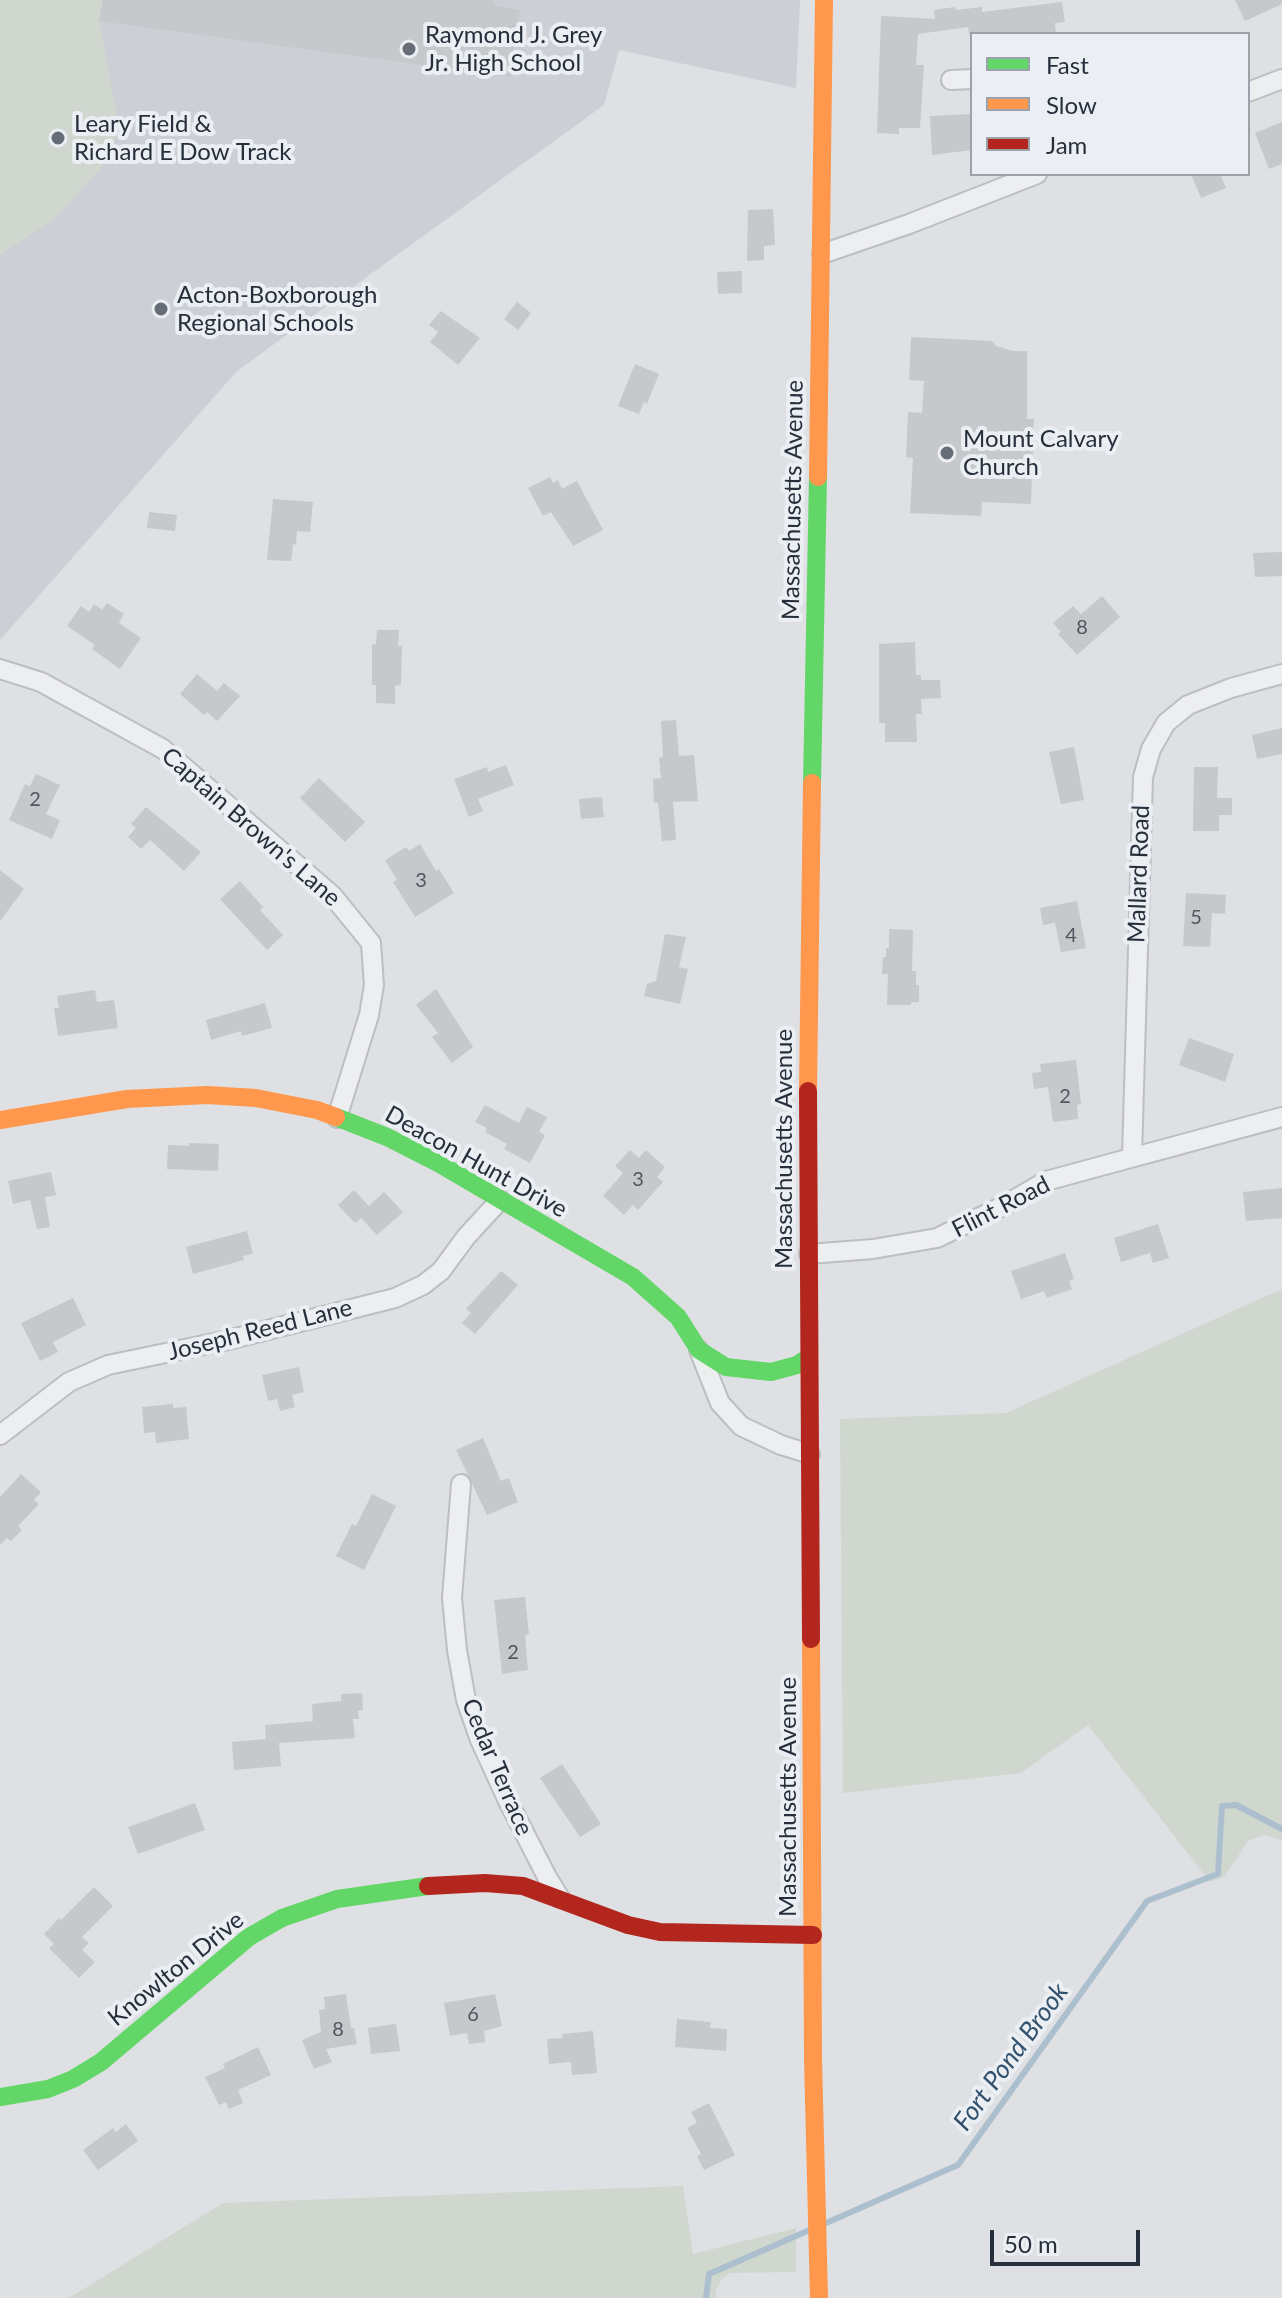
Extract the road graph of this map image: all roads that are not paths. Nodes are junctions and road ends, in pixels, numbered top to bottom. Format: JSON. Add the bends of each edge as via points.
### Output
{"nodes":[{"id":1,"x":824,"y":0,"type":"edge"},
{"id":2,"x":970,"y":79,"type":"edge"},
{"id":3,"x":1282,"y":79,"type":"edge"},
{"id":4,"x":951,"y":80,"type":"dead end"},
{"id":5,"x":1250,"y":91,"type":"edge"},
{"id":6,"x":1032,"y":176,"type":"edge"},
{"id":7,"x":822,"y":254,"type":"junction"},
{"id":8,"x":6,"y":672,"type":"edge"},
{"id":9,"x":1282,"y":674,"type":"edge"},
{"id":10,"x":0,"y":689,"type":"edge"},
{"id":11,"x":1282,"y":1117,"type":"edge"},
{"id":12,"x":337,"y":1118,"type":"junction"},
{"id":13,"x":0,"y":1120,"type":"edge"},
{"id":14,"x":1132,"y":1157,"type":"junction"},
{"id":15,"x":500,"y":1200,"type":"junction"},
{"id":16,"x":809,"y":1254,"type":"junction"},
{"id":17,"x":699,"y":1350,"type":"junction"},
{"id":18,"x":809,"y":1357,"type":"junction"},
{"id":19,"x":0,"y":1435,"type":"edge"},
{"id":20,"x":810,"y":1454,"type":"junction"},
{"id":21,"x":461,"y":1484,"type":"dead end"},
{"id":22,"x":560,"y":1898,"type":"junction"},
{"id":23,"x":813,"y":1935,"type":"junction"},
{"id":24,"x":0,"y":2097,"type":"edge"},
{"id":25,"x":819,"y":2298,"type":"edge"}],
"edges":[{"from":1,"to":7,"type":"main road","name":"Massachusetts Avenue"},
{"from":2,"to":4,"type":"street"},
{"from":3,"to":5,"type":"street"},
{"from":6,"to":7,"type":"street"},
{"from":7,"to":16,"type":"main road","name":"Massachusetts Avenue","via":[[808,975]]},
{"from":8,"to":10,"type":"street"},
{"from":8,"to":12,"type":"street","name":"Captain Brown's Lane","via":[[41,682],[163,749],[332,895],[371,943],[374,985],[369,1015]]},
{"from":9,"to":14,"type":"street","name":"Mallard Road","via":[[1188,705],[1166,723],[1151,749],[1139,824]]},
{"from":11,"to":14,"type":"street","name":"Flint Road"},
{"from":12,"to":13,"type":"main road","name":"Deacon Hunt Drive","via":[[256,1098],[207,1095],[127,1099]]},
{"from":12,"to":15,"type":"main road","name":"Deacon Hunt Drive","via":[[387,1137]]},
{"from":14,"to":16,"type":"street","name":"Flint Road","via":[[1046,1181],[937,1238]]},
{"from":15,"to":17,"type":"main road","name":"Deacon Hunt Drive","via":[[633,1277],[678,1317]]},
{"from":15,"to":19,"type":"street","name":"Joseph Reed Lane","via":[[423,1285],[395,1298],[108,1365],[69,1382]]},
{"from":16,"to":18,"type":"main road","name":"Massachusetts Avenue"},
{"from":17,"to":18,"type":"main road","via":[[726,1367],[771,1372]]},
{"from":17,"to":20,"type":"street","name":"Deacon Hunt Drive","via":[[720,1403],[741,1426]]},
{"from":18,"to":20,"type":"main road","name":"Massachusetts Avenue"},
{"from":20,"to":23,"type":"main road","name":"Massachusetts Avenue"},
{"from":21,"to":22,"type":"street","name":"Cedar Terrace","via":[[452,1598],[466,1700],[508,1801]]},
{"from":22,"to":23,"type":"main road","name":"Knowlton Drive","via":[[660,1932]]},
{"from":22,"to":24,"type":"main road","name":"Knowlton Drive","via":[[523,1886],[443,1884],[337,1899],[282,1918],[249,1937],[101,2062],[48,2089]]},
{"from":23,"to":25,"type":"main road","name":"Massachusetts Avenue"}]}
